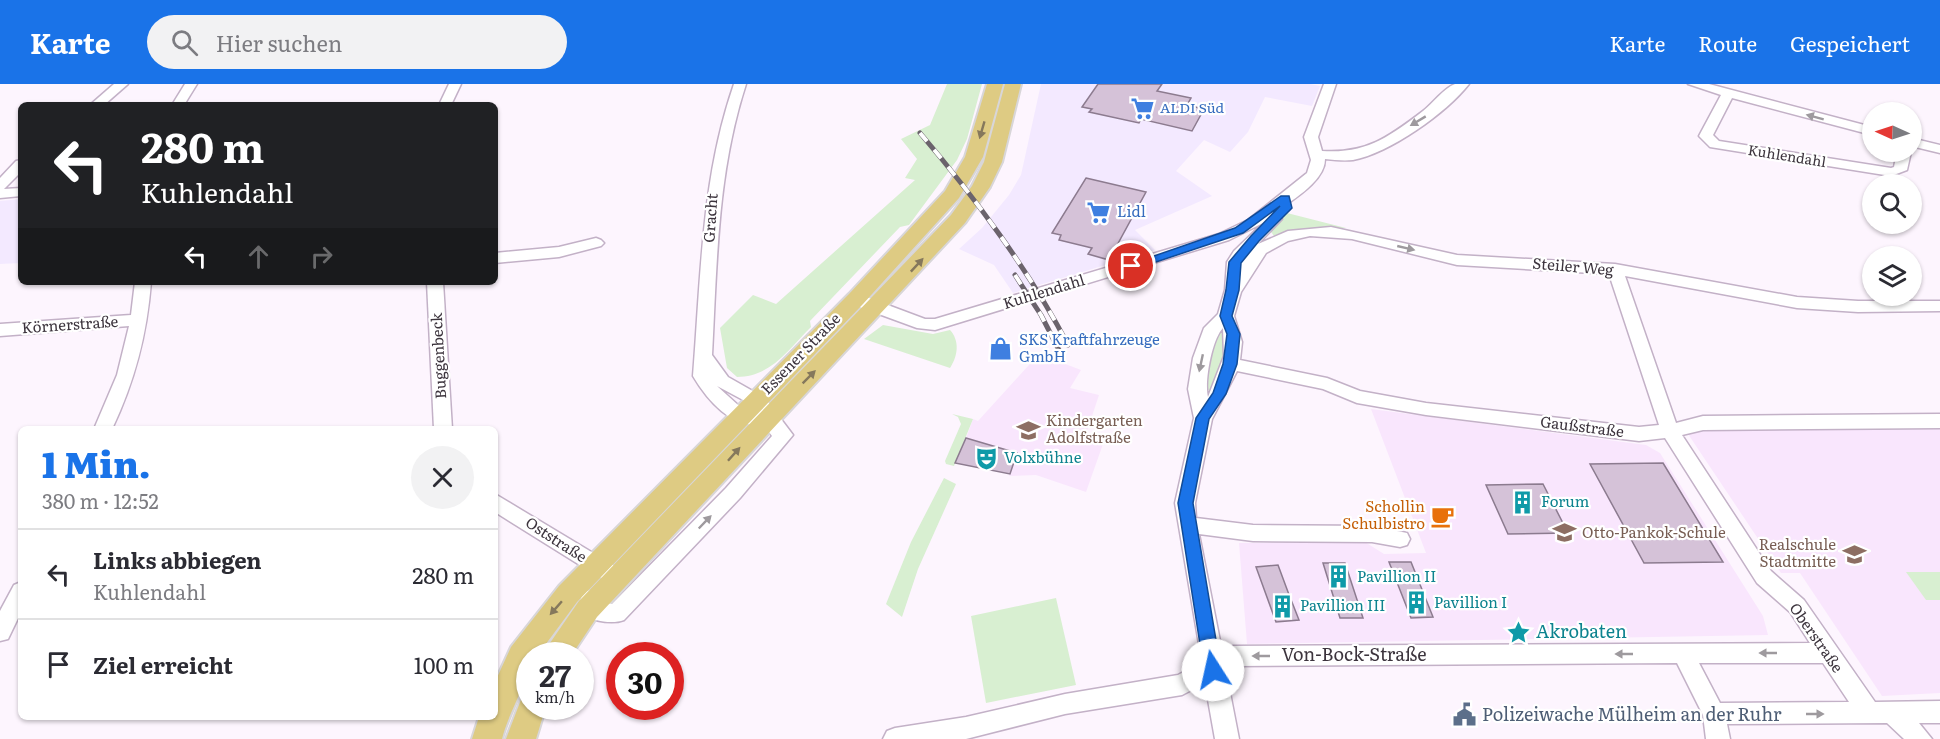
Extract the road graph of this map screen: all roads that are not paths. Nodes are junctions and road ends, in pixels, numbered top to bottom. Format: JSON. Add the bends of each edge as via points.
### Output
{"nodes":[{"id":1,"x":122,"y":84,"type":"edge"},
{"id":2,"x":191,"y":84,"type":"edge"},
{"id":3,"x":455,"y":84,"type":"edge"},
{"id":4,"x":740,"y":84,"type":"edge"},
{"id":5,"x":994,"y":84,"type":"edge"},
{"id":6,"x":1013,"y":84,"type":"edge"},
{"id":7,"x":1330,"y":84,"type":"edge"},
{"id":8,"x":1463,"y":84,"type":"edge"},
{"id":9,"x":1694,"y":84,"type":"edge"},
{"id":10,"x":1728,"y":94,"type":"junction"},
{"id":11,"x":100,"y":102,"type":"edge"},
{"id":12,"x":181,"y":102,"type":"edge"},
{"id":13,"x":446,"y":102,"type":"edge"},
{"id":14,"x":1862,"y":128,"type":"edge"},
{"id":15,"x":1922,"y":144,"type":"edge"},
{"id":16,"x":1940,"y":149,"type":"edge"},
{"id":17,"x":1318,"y":155,"type":"junction"},
{"id":18,"x":1901,"y":162,"type":"edge"},
{"id":19,"x":18,"y":167,"type":"edge"},
{"id":20,"x":0,"y":186,"type":"edge"},
{"id":21,"x":18,"y":192,"type":"edge"},
{"id":22,"x":0,"y":194,"type":"edge"},
{"id":23,"x":1285,"y":198,"type":"junction"},
{"id":24,"x":596,"y":243,"type":"dead end"},
{"id":25,"x":498,"y":258,"type":"edge"},
{"id":26,"x":1614,"y":269,"type":"junction"},
{"id":27,"x":143,"y":285,"type":"edge"},
{"id":28,"x":435,"y":285,"type":"edge"},
{"id":29,"x":1233,"y":290,"type":"junction"},
{"id":30,"x":856,"y":299,"type":"junction"},
{"id":31,"x":1940,"y":306,"type":"edge"},
{"id":32,"x":877,"y":308,"type":"junction"},
{"id":33,"x":1226,"y":316,"type":"junction"},
{"id":34,"x":140,"y":320,"type":"junction"},
{"id":35,"x":0,"y":330,"type":"edge"},
{"id":36,"x":1230,"y":364,"type":"junction"},
{"id":37,"x":755,"y":411,"type":"junction"},
{"id":38,"x":1203,"y":418,"type":"junction"},
{"id":39,"x":1940,"y":421,"type":"edge"},
{"id":40,"x":104,"y":426,"type":"edge"},
{"id":41,"x":443,"y":426,"type":"edge"},
{"id":42,"x":1670,"y":431,"type":"junction"},
{"id":43,"x":498,"y":504,"type":"edge"},
{"id":44,"x":1187,"y":525,"type":"junction"},
{"id":45,"x":1400,"y":539,"type":"dead end"},
{"id":46,"x":606,"y":571,"type":"junction"},
{"id":47,"x":18,"y":597,"type":"edge"},
{"id":48,"x":588,"y":609,"type":"junction"},
{"id":49,"x":0,"y":632,"type":"edge"},
{"id":50,"x":565,"y":642,"type":"edge"},
{"id":51,"x":1827,"y":653,"type":"junction"},
{"id":52,"x":1683,"y":654,"type":"junction"},
{"id":53,"x":1213,"y":670,"type":"junction"},
{"id":54,"x":498,"y":705,"type":"edge"},
{"id":55,"x":1940,"y":712,"type":"edge"},
{"id":56,"x":1869,"y":713,"type":"junction"},
{"id":57,"x":1893,"y":713,"type":"junction"},
{"id":58,"x":1714,"y":714,"type":"junction"},
{"id":59,"x":492,"y":720,"type":"edge"},
{"id":60,"x":527,"y":720,"type":"edge"},
{"id":61,"x":967,"y":733,"type":"edge"},
{"id":62,"x":487,"y":739,"type":"edge"},
{"id":63,"x":521,"y":739,"type":"edge"},
{"id":64,"x":895,"y":739,"type":"edge"},
{"id":65,"x":1227,"y":739,"type":"edge"},
{"id":66,"x":1718,"y":739,"type":"edge"},
{"id":67,"x":1920,"y":739,"type":"edge"}],
"edges":[{"from":1,"to":11,"type":"street"},
{"from":2,"to":12,"type":"street"},
{"from":3,"to":13,"type":"street"},
{"from":4,"to":37,"type":"street","name":"Gracht","via":[[717,162],[712,199],[702,376],[709,390]]},
{"from":5,"to":30,"type":"main road","name":"Essener Straße","one_way":true,"via":[[974,157],[953,194]]},
{"from":32,"to":6,"type":"main road","name":"Essener Straße","one_way":true,"via":[[958,219],[981,187],[993,162]]},
{"from":7,"to":17,"type":"street","via":[[1311,136]]},
{"from":8,"to":17,"type":"street","one_way":true,"via":[[1429,115],[1390,138],[1356,154]]},
{"from":9,"to":10,"type":"street"},
{"from":14,"to":10,"type":"street","one_way":true},
{"from":10,"to":18,"type":"street","name":"Kuhlendahl","via":[[1706,136],[1716,144],[1892,172],[1899,170]]},
{"from":15,"to":16,"type":"street"},
{"from":17,"to":23,"type":"street","name":"Kuhlendahl","via":[[1319,167]]},
{"from":19,"to":20,"type":"street"},
{"from":21,"to":22,"type":"street"},
{"from":23,"to":29,"type":"street","via":[[1286,208],[1235,262]]},
{"from":23,"to":32,"type":"street","name":"Kuhlendahl","via":[[1253,223],[1224,237],[935,325]]},
{"from":24,"to":25,"type":"street","via":[[554,253]]},
{"from":29,"to":26,"type":"street","name":"Steiler Weg","one_way":true,"via":[[1243,281],[1254,256],[1274,241],[1313,232],[1349,233],[1455,260]]},
{"from":26,"to":31,"type":"street","name":"Steiler Weg","via":[[1778,300],[1878,309]]},
{"from":26,"to":42,"type":"street","name":"Oberstraße"},
{"from":27,"to":34,"type":"street"},
{"from":28,"to":41,"type":"street","name":"Buggenbeck"},
{"from":29,"to":33,"type":"street"},
{"from":30,"to":32,"type":"street","name":"Kuhlendahl"},
{"from":30,"to":37,"type":"main road","name":"Essener Straße"},
{"from":37,"to":32,"type":"main road","name":"Essener Straße","one_way":true},
{"from":33,"to":36,"type":"street","via":[[1233,334]]},
{"from":33,"to":38,"type":"street","one_way":true,"via":[[1212,328],[1202,357],[1197,389]]},
{"from":34,"to":35,"type":"street","name":"Körnerstraße"},
{"from":34,"to":40,"type":"street","via":[[132,362]]},
{"from":36,"to":38,"type":"street","via":[[1219,394]]},
{"from":36,"to":42,"type":"street","name":"Gaußstraße","via":[[1327,384],[1357,397],[1426,409],[1639,434]]},
{"from":37,"to":46,"type":"main road","name":"Essener Straße"},
{"from":48,"to":37,"type":"street","name":"Essener Straße","one_way":true,"via":[[615,614],[784,435]]},
{"from":38,"to":44,"type":"street","via":[[1185,503]]},
{"from":39,"to":42,"type":"street","name":"Gaußstraße","via":[[1703,423]]},
{"from":42,"to":51,"type":"street","name":"Oberstraße","via":[[1764,577],[1797,606]]},
{"from":43,"to":46,"type":"street","name":"Oststraße"},
{"from":44,"to":45,"type":"street","via":[[1253,533],[1372,534]]},
{"from":44,"to":53,"type":"street"},
{"from":46,"to":48,"type":"main road","name":"Essener Straße"},
{"from":46,"to":54,"type":"main road","one_way":true,"via":[[534,636]]},
{"from":47,"to":49,"type":"street"},
{"from":48,"to":50,"type":"main road"},
{"from":51,"to":52,"type":"street","name":"Von-Bock-Straße","one_way":true},
{"from":51,"to":56,"type":"street","name":"Oberstraße"},
{"from":52,"to":53,"type":"street","name":"Von-Bock-Straße","one_way":true,"via":[[1233,656]]},
{"from":52,"to":58,"type":"street"},
{"from":53,"to":61,"type":"street","name":"Von-Bock-Straße","via":[[1182,685],[1065,704]]},
{"from":53,"to":65,"type":"street"},
{"from":55,"to":57,"type":"street"},
{"from":56,"to":57,"type":"street"},
{"from":58,"to":56,"type":"street","one_way":true},
{"from":57,"to":67,"type":"street"},
{"from":58,"to":66,"type":"street"},
{"from":59,"to":62,"type":"main road"},
{"from":60,"to":63,"type":"main road"},
{"from":61,"to":64,"type":"street","name":"Von-Bock-Straße"}]}
